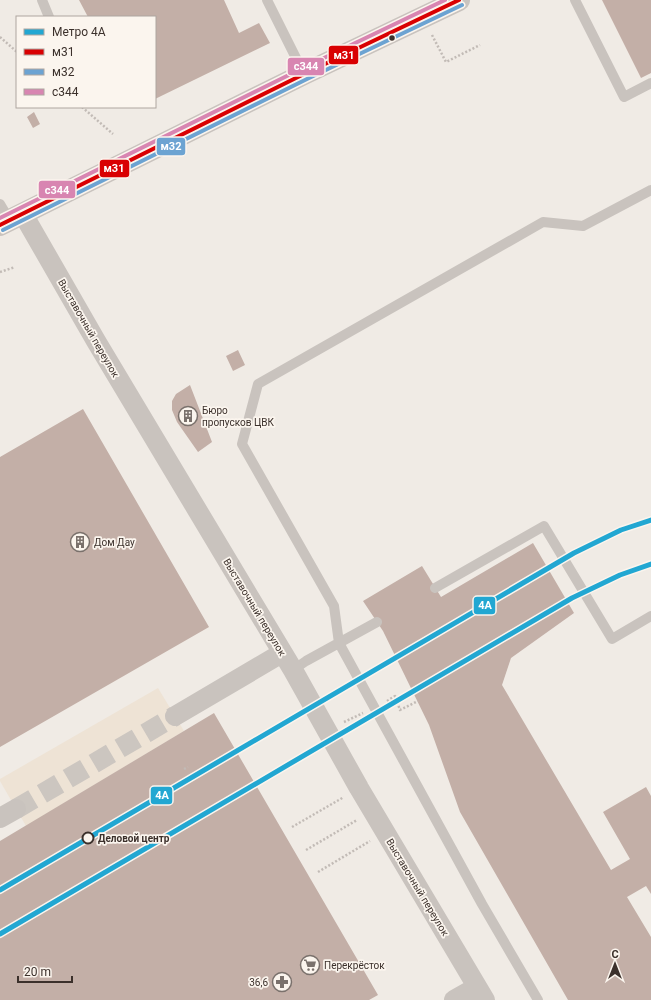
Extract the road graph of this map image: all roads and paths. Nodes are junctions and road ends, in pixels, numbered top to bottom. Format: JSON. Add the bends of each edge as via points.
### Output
{"nodes":[{"id":1,"x":42,"y":0,"type":"edge"},
{"id":2,"x":267,"y":0,"type":"edge"},
{"id":3,"x":459,"y":0,"type":"edge"},
{"id":4,"x":575,"y":0,"type":"edge"},
{"id":5,"x":49,"y":16,"type":"edge"},
{"id":6,"x":430,"y":32,"type":"dead end"},
{"id":7,"x":0,"y":38,"type":"edge"},
{"id":8,"x":480,"y":45,"type":"dead end"},
{"id":9,"x":16,"y":51,"type":"edge"},
{"id":10,"x":304,"y":74,"type":"junction"},
{"id":11,"x":651,"y":83,"type":"edge"},
{"id":12,"x":83,"y":108,"type":"edge"},
{"id":13,"x":114,"y":134,"type":"dead end"},
{"id":14,"x":651,"y":190,"type":"edge"},
{"id":15,"x":8,"y":216,"type":"edge"},
{"id":16,"x":15,"y":268,"type":"dead end"},
{"id":17,"x":0,"y":272,"type":"edge"},
{"id":18,"x":435,"y":588,"type":"dead end"},
{"id":19,"x":651,"y":616,"type":"edge"},
{"id":20,"x":377,"y":622,"type":"dead end"},
{"id":21,"x":339,"y":643,"type":"junction"},
{"id":22,"x":282,"y":653,"type":"junction"},
{"id":23,"x":293,"y":670,"type":"junction"},
{"id":24,"x":175,"y":716,"type":"tunnel mouth"},
{"id":25,"x":188,"y":767,"type":"dead end"},
{"id":26,"x":184,"y":769,"type":"dead end"},
{"id":27,"x":360,"y":788,"type":"junction"},
{"id":28,"x":373,"y":810,"type":"junction"},
{"id":29,"x":292,"y":827,"type":"dead end"},
{"id":30,"x":386,"y":832,"type":"junction"},
{"id":31,"x":306,"y":850,"type":"dead end"},
{"id":32,"x":318,"y":872,"type":"dead end"},
{"id":33,"x":481,"y":993,"type":"edge"},
{"id":34,"x":454,"y":1000,"type":"edge"},
{"id":35,"x":538,"y":1000,"type":"edge"}],
"edges":[{"from":1,"to":5,"type":"lane"},
{"from":2,"to":10,"type":"lane"},
{"from":3,"to":10,"type":"street"},
{"from":4,"to":11,"type":"lane","via":[[624,97]]},
{"from":6,"to":8,"type":"path","via":[[446,62]]},
{"from":7,"to":9,"type":"path"},
{"from":10,"to":15,"type":"street"},
{"from":12,"to":13,"type":"path"},
{"from":14,"to":21,"type":"lane","via":[[584,226],[543,222],[258,384],[242,444],[334,606]]},
{"from":15,"to":22,"type":"street","name":"Выставочный переулок","via":[[96,341]]},
{"from":16,"to":17,"type":"path"},
{"from":18,"to":19,"type":"lane","via":[[544,526],[612,639]]},
{"from":20,"to":21,"type":"lane"},
{"from":21,"to":23,"type":"lane"},
{"from":21,"to":35,"type":"lane","via":[[482,904]]},
{"from":22,"to":23,"type":"street","name":"Выставочный переулок"},
{"from":22,"to":24,"type":"street"},
{"from":23,"to":27,"type":"street","name":"Выставочный переулок"},
{"from":25,"to":26,"type":"path"},
{"from":27,"to":28,"type":"street","name":"Выставочный переулок"},
{"from":27,"to":29,"type":"path"},
{"from":28,"to":30,"type":"street","name":"Выставочный переулок"},
{"from":28,"to":31,"type":"path"},
{"from":30,"to":32,"type":"path"},
{"from":30,"to":33,"type":"street","name":"Выставочный переулок"},
{"from":33,"to":34,"type":"street"}]}
